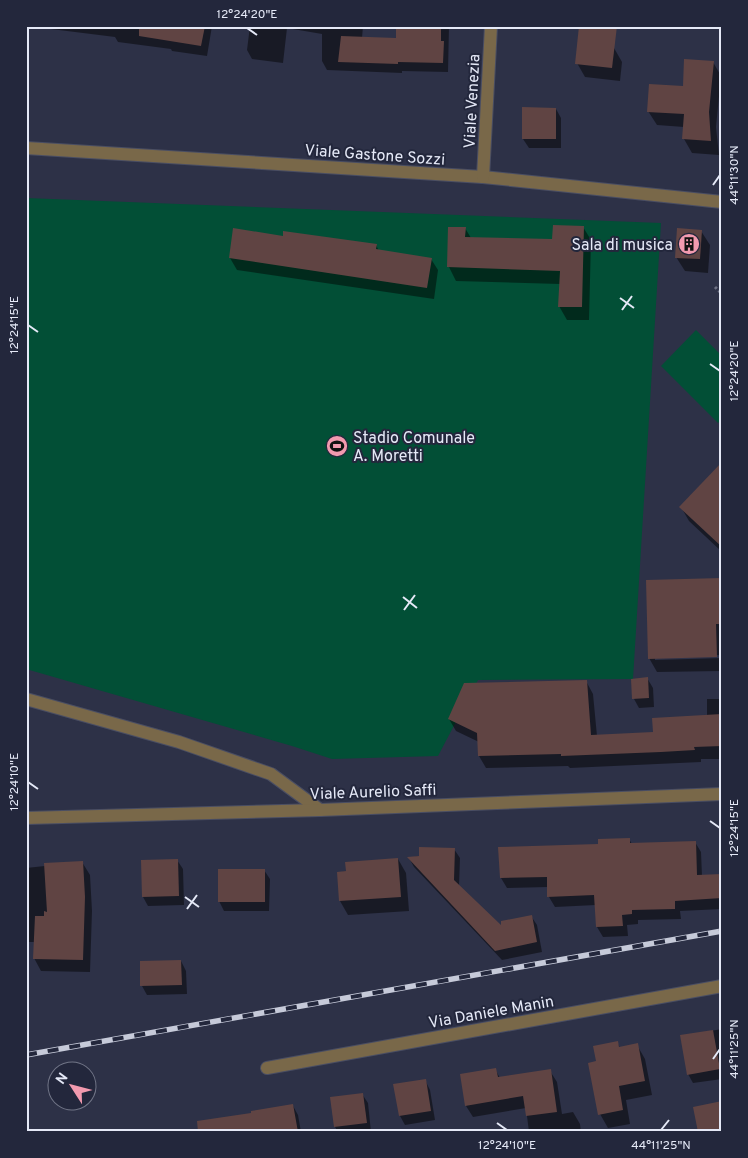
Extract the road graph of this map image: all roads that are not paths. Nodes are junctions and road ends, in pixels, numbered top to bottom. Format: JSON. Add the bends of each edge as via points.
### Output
{"nodes":[{"id":1,"x":491,"y":26,"type":"edge"},
{"id":2,"x":26,"y":148,"type":"edge"},
{"id":3,"x":483,"y":177,"type":"junction"},
{"id":4,"x":722,"y":202,"type":"edge"},
{"id":5,"x":26,"y":698,"type":"edge"},
{"id":6,"x":722,"y":794,"type":"edge"},
{"id":7,"x":320,"y":810,"type":"junction"},
{"id":8,"x":26,"y":818,"type":"edge"},
{"id":9,"x":722,"y":986,"type":"edge"},
{"id":10,"x":266,"y":1068,"type":"dead end"}],
"edges":[{"from":1,"to":3,"type":"street","name":"Viale Venezia"},
{"from":2,"to":3,"type":"street","name":"Viale Gastone Sozzi"},
{"from":3,"to":4,"type":"street","name":"Viale Gastone Sozzi"},
{"from":5,"to":7,"type":"street","via":[[178,742],[272,774]]},
{"from":6,"to":7,"type":"street","name":"Viale Aurelio Saffi"},
{"from":7,"to":8,"type":"street","name":"Viale Aurelio Saffi"},
{"from":9,"to":10,"type":"street","name":"Via Daniele Manin"}]}
